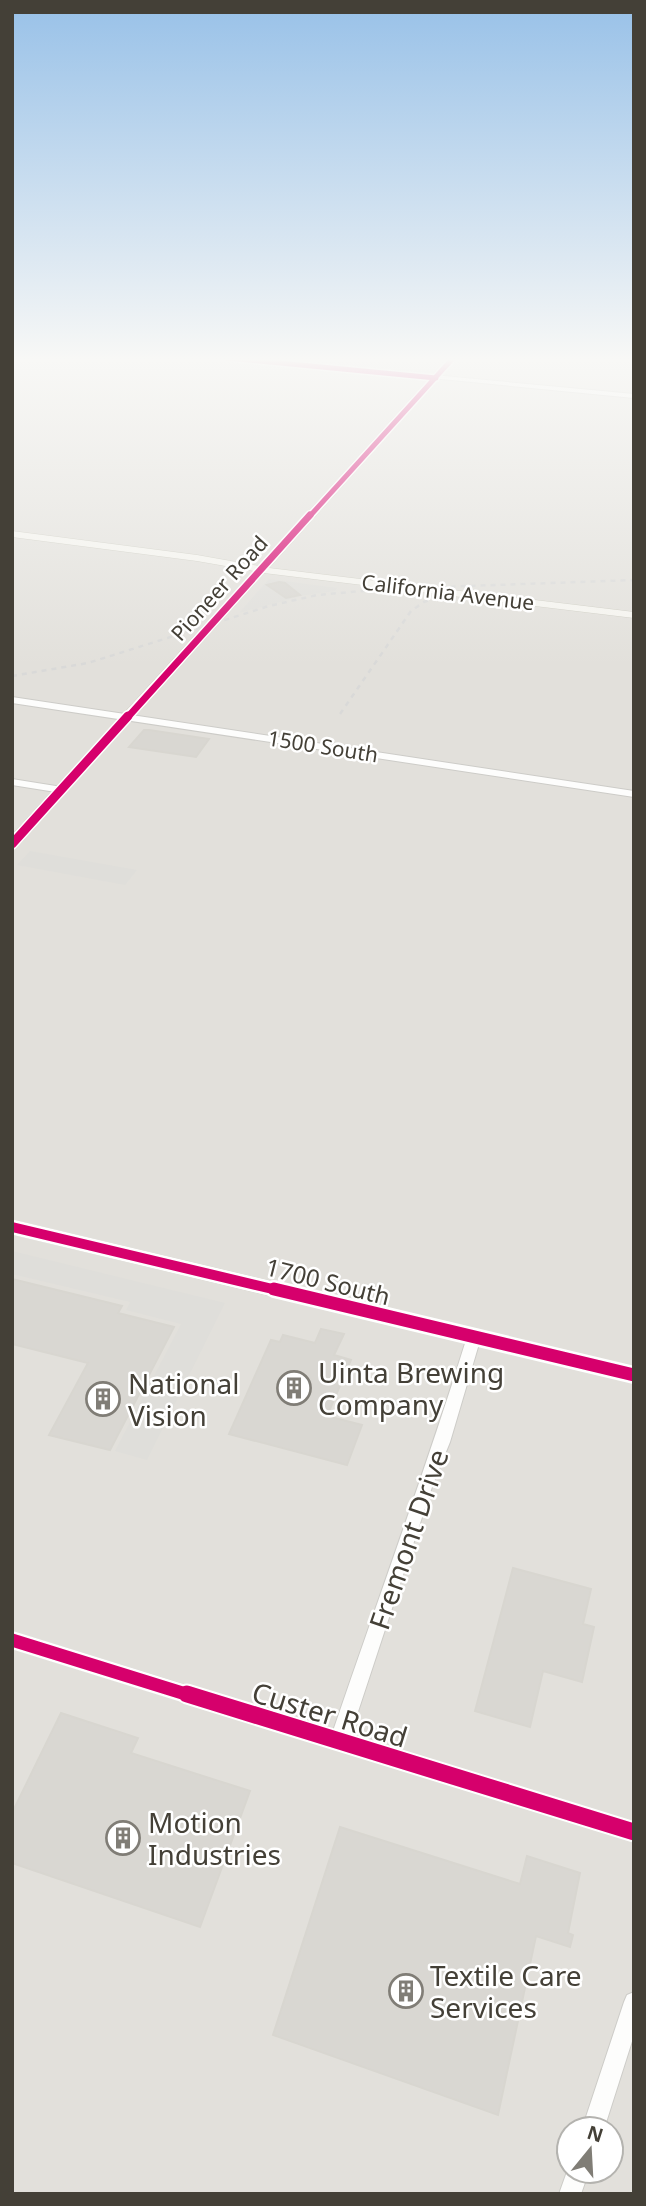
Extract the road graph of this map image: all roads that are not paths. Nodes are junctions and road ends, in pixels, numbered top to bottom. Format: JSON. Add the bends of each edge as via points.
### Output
{"nodes":[{"id":1,"x":362,"y":460,"type":"edge"},
{"id":2,"x":18,"y":539,"type":"edge"},
{"id":3,"x":263,"y":570,"type":"junction"},
{"id":4,"x":634,"y":615,"type":"edge"},
{"id":5,"x":12,"y":700,"type":"edge"},
{"id":6,"x":129,"y":716,"type":"junction"},
{"id":7,"x":12,"y":782,"type":"edge"},
{"id":8,"x":62,"y":790,"type":"junction"},
{"id":9,"x":634,"y":794,"type":"edge"},
{"id":10,"x":12,"y":844,"type":"edge"},
{"id":11,"x":12,"y":1227,"type":"edge"},
{"id":12,"x":474,"y":1337,"type":"junction"},
{"id":13,"x":634,"y":1375,"type":"edge"},
{"id":14,"x":12,"y":1640,"type":"edge"},
{"id":15,"x":339,"y":1741,"type":"junction"},
{"id":16,"x":634,"y":1832,"type":"edge"},
{"id":17,"x":634,"y":2002,"type":"edge"},
{"id":18,"x":598,"y":2115,"type":"edge"}],
"edges":[{"from":1,"to":3,"type":"main road","name":"Pioneer Road"},
{"from":2,"to":3,"type":"main road","name":"California Avenue","via":[[203,567]]},
{"from":3,"to":4,"type":"main road","name":"California Avenue"},
{"from":3,"to":6,"type":"main road","name":"Pioneer Road"},
{"from":5,"to":6,"type":"street","name":"1500 South"},
{"from":6,"to":8,"type":"main road","name":"Pioneer Road"},
{"from":6,"to":9,"type":"street","name":"1500 South"},
{"from":7,"to":8,"type":"street"},
{"from":8,"to":10,"type":"main road","name":"Pioneer Road"},
{"from":11,"to":12,"type":"main road","name":"1700 South"},
{"from":12,"to":13,"type":"main road","name":"1700 South"},
{"from":12,"to":15,"type":"street","name":"Fremont Drive"},
{"from":14,"to":15,"type":"street","name":"Custer Road"},
{"from":15,"to":16,"type":"street","name":"Custer Road"},
{"from":17,"to":18,"type":"street"}]}
